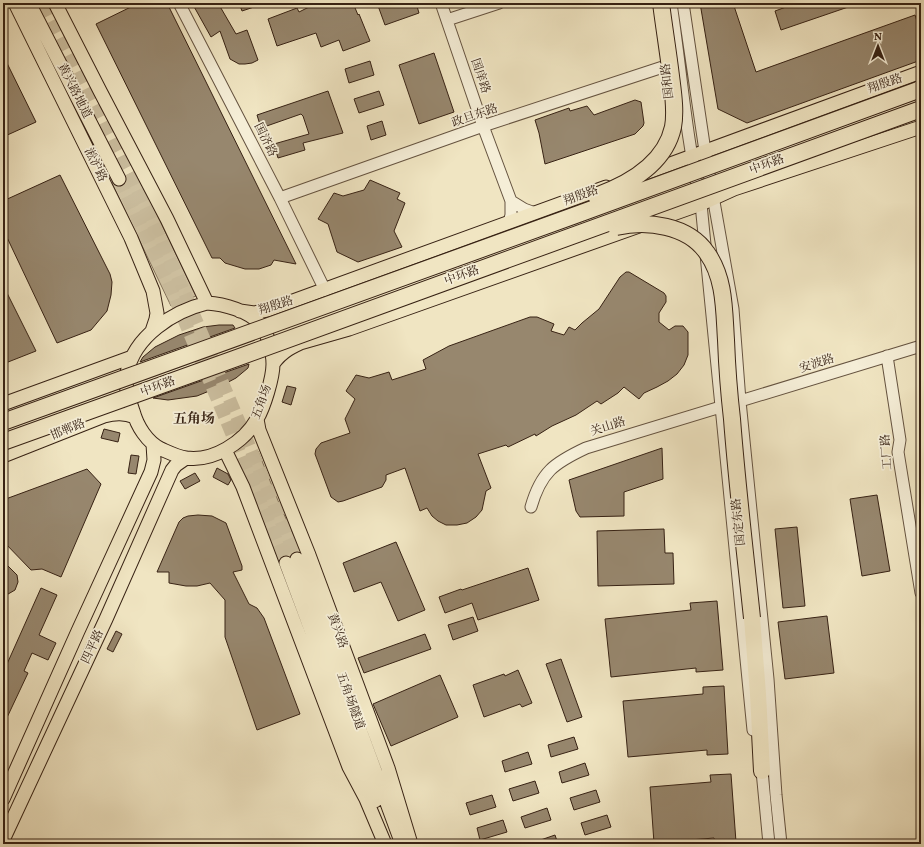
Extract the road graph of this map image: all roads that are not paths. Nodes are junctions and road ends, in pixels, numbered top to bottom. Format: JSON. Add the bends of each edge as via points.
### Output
{"nodes":[{"id":1,"x":15,"y":3,"type":"edge"},
{"id":2,"x":29,"y":3,"type":"edge"},
{"id":3,"x":55,"y":3,"type":"edge"},
{"id":4,"x":179,"y":3,"type":"edge"},
{"id":5,"x":441,"y":3,"type":"edge"},
{"id":6,"x":499,"y":3,"type":"edge"},
{"id":7,"x":661,"y":3,"type":"edge"},
{"id":8,"x":671,"y":3,"type":"edge"},
{"id":9,"x":683,"y":3,"type":"edge"},
{"id":10,"x":447,"y":20,"type":"junction"},
{"id":11,"x":680,"y":61,"type":"junction"},
{"id":12,"x":921,"y":72,"type":"edge"},
{"id":13,"x":919,"y":89,"type":"edge"},
{"id":14,"x":921,"y":108,"type":"edge"},
{"id":15,"x":483,"y":126,"type":"junction"},
{"id":16,"x":921,"y":127,"type":"edge"},
{"id":17,"x":705,"y":151,"type":"junction"},
{"id":18,"x":692,"y":156,"type":"junction"},
{"id":19,"x":119,"y":179,"type":"tunnel mouth"},
{"id":20,"x":713,"y":195,"type":"junction"},
{"id":21,"x":280,"y":198,"type":"junction"},
{"id":22,"x":700,"y":200,"type":"junction"},
{"id":23,"x":512,"y":201,"type":"junction"},
{"id":24,"x":535,"y":213,"type":"junction"},
{"id":25,"x":508,"y":222,"type":"junction"},
{"id":26,"x":328,"y":297,"type":"junction"},
{"id":27,"x":208,"y":303,"type":"junction"},
{"id":28,"x":240,"y":311,"type":"junction"},
{"id":29,"x":338,"y":321,"type":"junction"},
{"id":30,"x":152,"y":331,"type":"junction"},
{"id":31,"x":921,"y":346,"type":"edge"},
{"id":32,"x":887,"y":356,"type":"junction"},
{"id":33,"x":132,"y":357,"type":"junction"},
{"id":34,"x":273,"y":364,"type":"junction"},
{"id":35,"x":740,"y":401,"type":"junction"},
{"id":36,"x":3,"y":404,"type":"edge"},
{"id":37,"x":720,"y":407,"type":"junction"},
{"id":38,"x":135,"y":418,"type":"junction"},
{"id":39,"x":257,"y":419,"type":"junction"},
{"id":40,"x":3,"y":422,"type":"edge"},
{"id":41,"x":3,"y":442,"type":"edge"},
{"id":42,"x":153,"y":444,"type":"junction"},
{"id":43,"x":225,"y":450,"type":"junction"},
{"id":44,"x":3,"y":456,"type":"edge"},
{"id":45,"x":186,"y":458,"type":"junction"},
{"id":46,"x":531,"y":508,"type":"dead end"},
{"id":47,"x":921,"y":593,"type":"edge"},
{"id":48,"x":762,"y":771,"type":"junction"},
{"id":49,"x":3,"y":799,"type":"edge"},
{"id":50,"x":3,"y":840,"type":"edge"},
{"id":51,"x":385,"y":844,"type":"edge"},
{"id":52,"x":390,"y":844,"type":"edge"},
{"id":53,"x":402,"y":844,"type":"edge"},
{"id":54,"x":411,"y":844,"type":"edge"},
{"id":55,"x":769,"y":844,"type":"edge"},
{"id":56,"x":781,"y":844,"type":"edge"}],
"edges":[{"from":1,"to":30,"type":"main road","name":"淞沪路","via":[[131,238],[154,291],[157,313]]},
{"from":2,"to":19,"type":"main road","name":"黄兴路地道"},
{"from":3,"to":27,"type":"main road"},
{"from":4,"to":21,"type":"street","name":"国济路"},
{"from":5,"to":10,"type":"street","name":"国庠路"},
{"from":6,"to":10,"type":"street"},
{"from":7,"to":26,"type":"highway","bridge":true,"via":[[674,99],[674,119],[666,146],[644,171],[615,189]]},
{"from":8,"to":11,"type":"street","name":"国和路"},
{"from":9,"to":17,"type":"street"},
{"from":10,"to":15,"type":"street","name":"国庠路"},
{"from":11,"to":15,"type":"street","name":"政旦东路"},
{"from":11,"to":18,"type":"street","name":"国和路"},
{"from":12,"to":17,"type":"main road","name":"翔殷路"},
{"from":13,"to":26,"type":"highway","name":"中环路","bridge":true},
{"from":14,"to":29,"type":"highway","name":"中环路","bridge":true},
{"from":15,"to":21,"type":"street","name":"政旦东路"},
{"from":15,"to":23,"type":"street","name":"国庠路"},
{"from":16,"to":20,"type":"main road"},
{"from":17,"to":18,"type":"main road","name":"翔殷路"},
{"from":17,"to":20,"type":"street","name":"国定东路"},
{"from":18,"to":22,"type":"street","name":"国和路"},
{"from":18,"to":24,"type":"main road","name":"翔殷路"},
{"from":20,"to":22,"type":"main road"},
{"from":20,"to":35,"type":"street","name":"国定东路","via":[[733,309]]},
{"from":21,"to":26,"type":"street","name":"国济路"},
{"from":22,"to":34,"type":"main road","via":[[573,238],[423,293],[285,350]]},
{"from":22,"to":37,"type":"street","name":"国定东路"},
{"from":23,"to":24,"type":"street"},
{"from":23,"to":25,"type":"street"},
{"from":24,"to":25,"type":"main road","name":"翔殷路"},
{"from":25,"to":26,"type":"main road","name":"翔殷路"},
{"from":26,"to":28,"type":"main road","name":"翔殷路","via":[[254,313]]},
{"from":26,"to":40,"type":"highway","name":"中环路","bridge":true},
{"from":27,"to":28,"type":"main road","name":"五角场","via":[[220,303]]},
{"from":27,"to":30,"type":"main road","name":"五角场","via":[[181,312]]},
{"from":28,"to":34,"type":"main road","name":"五角场","via":[[260,324],[270,346]]},
{"from":29,"to":41,"type":"highway","name":"中环路","bridge":true},
{"from":29,"to":48,"type":"highway","bridge":true,"via":[[456,284],[608,229],[649,224],[683,232],[700,244],[714,263],[722,292],[752,618]]},
{"from":30,"to":33,"type":"main road","name":"五角场"},
{"from":31,"to":32,"type":"street","name":"安波路"},
{"from":32,"to":35,"type":"street","name":"安波路"},
{"from":32,"to":47,"type":"street","name":"工厂路","via":[[900,440],[898,452]]},
{"from":33,"to":36,"type":"main road"},
{"from":33,"to":38,"type":"main road","name":"五角场","via":[[126,385]]},
{"from":34,"to":39,"type":"main road","name":"五角场","via":[[268,391]]},
{"from":35,"to":37,"type":"street","name":"安波路"},
{"from":35,"to":56,"type":"street","name":"国定东路","via":[[768,679]]},
{"from":37,"to":46,"type":"street","name":"关山路","via":[[612,439],[564,458],[539,484]]},
{"from":37,"to":48,"type":"street","name":"国定东路","via":[[755,754]]},
{"from":38,"to":42,"type":"main road","name":"五角场","via":[[142,432]]},
{"from":38,"to":44,"type":"main road","name":"邯郸路","via":[[124,414],[104,416]]},
{"from":39,"to":43,"type":"main road","name":"五角场"},
{"from":39,"to":54,"type":"main road","name":"黄兴路","via":[[388,768]]},
{"from":42,"to":45,"type":"main road","name":"五角场"},
{"from":42,"to":49,"type":"main road","name":"四平路","via":[[154,460],[151,472]]},
{"from":43,"to":45,"type":"main road","name":"五角场","via":[[213,456]]},
{"from":43,"to":51,"type":"main road","via":[[242,484],[349,766]]},
{"from":45,"to":50,"type":"main road","name":"四平路","via":[[172,470]]},
{"from":48,"to":55,"type":"street","name":"国定东路"},
{"from":52,"to":53,"type":"main road","name":"五角场隧道","via":[[292,561]]}]}
